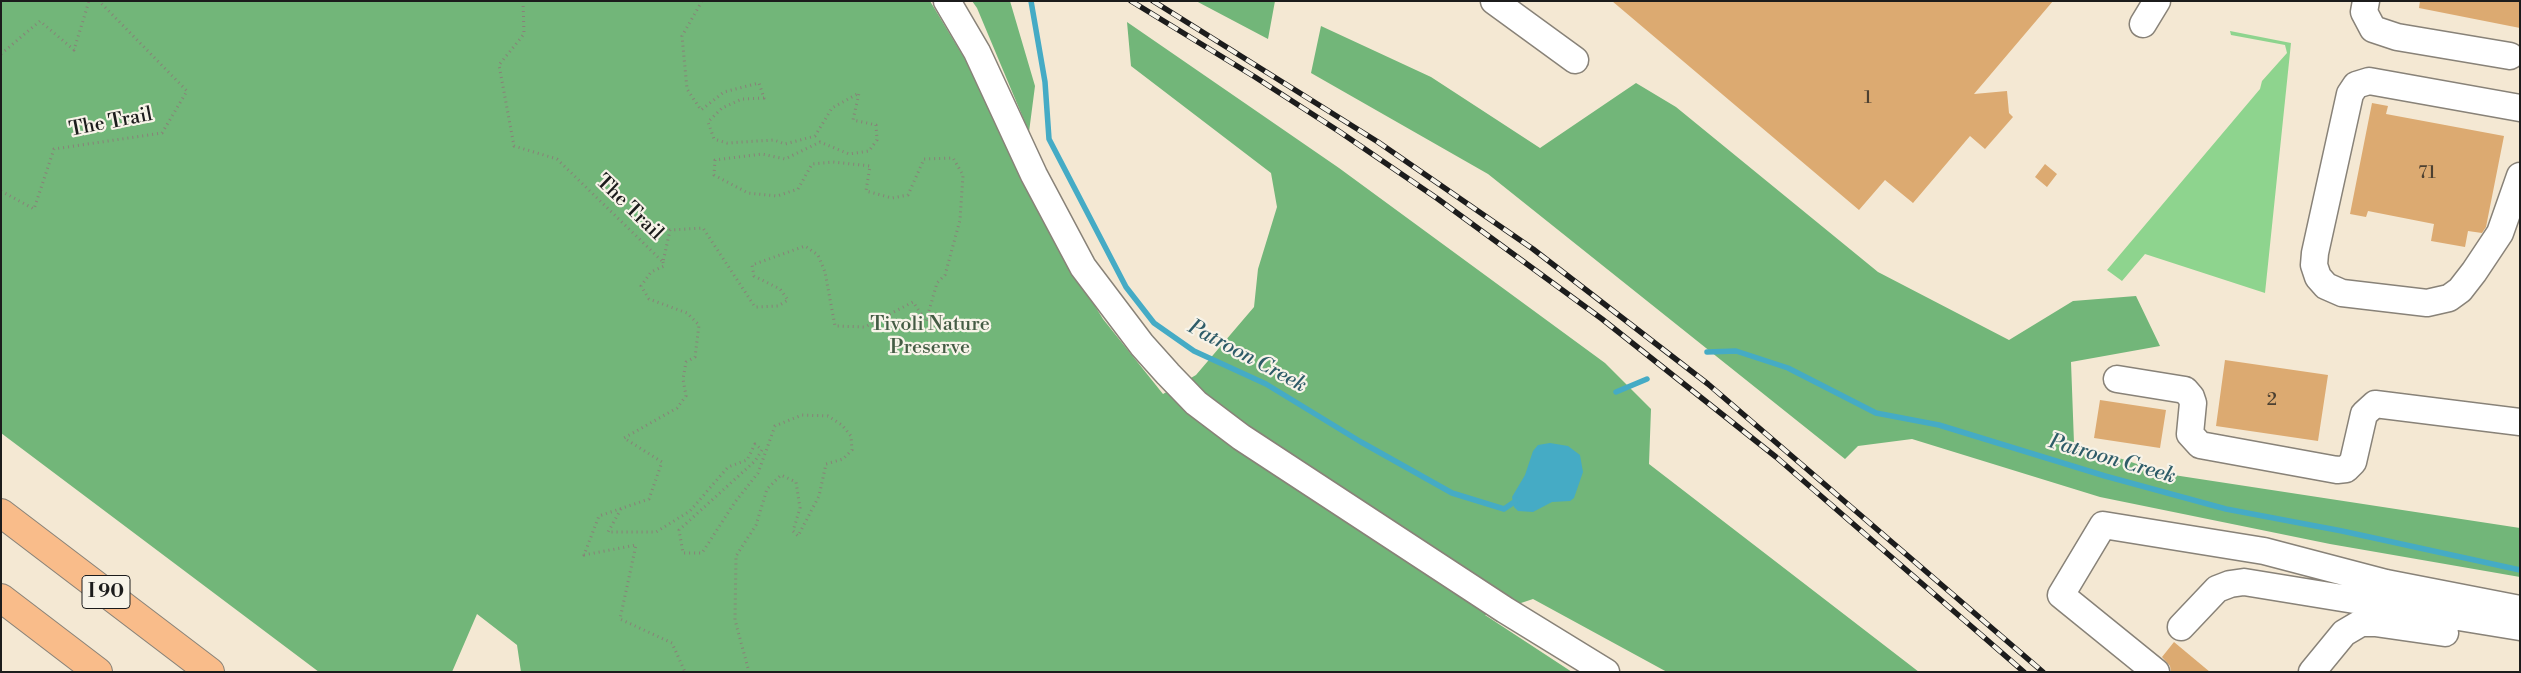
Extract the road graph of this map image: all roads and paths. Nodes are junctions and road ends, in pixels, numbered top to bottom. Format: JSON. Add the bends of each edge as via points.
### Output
{"nodes":[{"id":1,"x":89,"y":1,"type":"edge"},
{"id":2,"x":99,"y":1,"type":"edge"},
{"id":3,"x":523,"y":1,"type":"edge"},
{"id":4,"x":702,"y":1,"type":"edge"},
{"id":5,"x":947,"y":1,"type":"edge"},
{"id":6,"x":1494,"y":1,"type":"edge"},
{"id":7,"x":2157,"y":1,"type":"edge"},
{"id":8,"x":2366,"y":1,"type":"edge"},
{"id":9,"x":2143,"y":24,"type":"dead end"},
{"id":10,"x":1,"y":54,"type":"edge"},
{"id":11,"x":2510,"y":56,"type":"dead end"},
{"id":12,"x":1575,"y":60,"type":"dead end"},
{"id":13,"x":2520,"y":108,"type":"edge"},
{"id":14,"x":2520,"y":176,"type":"edge"},
{"id":15,"x":1,"y":192,"type":"edge"},
{"id":16,"x":663,"y":262,"type":"junction"},
{"id":17,"x":2116,"y":379,"type":"dead end"},
{"id":18,"x":2520,"y":422,"type":"edge"},
{"id":19,"x":621,"y":509,"type":"junction"},
{"id":20,"x":1,"y":513,"type":"edge"},
{"id":21,"x":1,"y":598,"type":"edge"},
{"id":22,"x":2520,"y":609,"type":"edge"},
{"id":23,"x":2181,"y":627,"type":"dead end"},
{"id":24,"x":2520,"y":627,"type":"edge"},
{"id":25,"x":2520,"y":644,"type":"edge"},
{"id":26,"x":98,"y":672,"type":"edge"},
{"id":27,"x":210,"y":672,"type":"edge"},
{"id":28,"x":685,"y":672,"type":"edge"},
{"id":29,"x":749,"y":672,"type":"edge"},
{"id":30,"x":1606,"y":672,"type":"edge"},
{"id":31,"x":2156,"y":672,"type":"edge"},
{"id":32,"x":2312,"y":672,"type":"edge"}],
"edges":[{"from":1,"to":10,"type":"path","via":[[74,50],[40,21]]},
{"from":2,"to":15,"type":"path","name":"The Trail","via":[[187,92],[162,133],[54,149],[34,209]]},
{"from":3,"to":16,"type":"path","name":"The Trail","via":[[524,34],[499,65],[514,146],[557,158]]},
{"from":4,"to":16,"type":"path","name":"The Trail","via":[[682,36],[687,89],[702,110],[724,92],[759,83],[764,98],[742,98],[722,108],[708,122],[714,139],[727,143],[774,140],[785,144],[815,136],[832,108],[859,93],[853,120],[876,126],[877,140],[869,151],[849,154],[820,142],[786,159],[762,154],[715,160],[714,175],[748,193],[777,196],[798,189],[812,164],[833,162],[870,166],[866,191],[892,198],[908,195],[924,159],[953,158],[963,175],[960,220],[945,276],[937,283],[926,321],[913,302],[865,327],[835,326],[825,272],[818,255],[805,246],[752,265],[754,276],[780,289],[788,300],[778,306],[755,307],[703,228],[670,230]]},
{"from":5,"to":30,"type":"street","via":[[977,52],[1034,175],[1083,267],[1142,345],[1179,386],[1248,442]]},
{"from":6,"to":12,"type":"street"},
{"from":7,"to":9,"type":"street"},
{"from":8,"to":11,"type":"street","via":[[2364,12],[2373,29],[2397,37]]},
{"from":13,"to":14,"type":"street","via":[[2369,81],[2354,87],[2315,253],[2314,265],[2322,282],[2342,293],[2431,303],[2449,298],[2460,290],[2500,233]]},
{"from":16,"to":19,"type":"path","via":[[664,266],[651,272],[641,286],[649,299],[687,313],[699,325],[695,357],[686,362],[683,379],[686,396],[677,408],[624,438],[662,462],[649,499]]},
{"from":17,"to":18,"type":"street","via":[[2185,390],[2193,403],[2190,434],[2200,445],[2340,470],[2355,460],[2364,414],[2378,404]]},
{"from":19,"to":28,"type":"path","via":[[599,516],[584,555],[636,545],[620,619],[672,643]]},
{"from":19,"to":29,"type":"path","via":[[608,532],[656,532],[690,511],[728,467],[747,460],[755,444],[762,450],[755,461],[679,530],[683,553],[702,553],[758,473],[775,426],[802,415],[828,416],[851,436],[852,450],[843,459],[826,464],[819,496],[798,536],[793,531],[800,508],[796,482],[781,475],[767,489],[756,525],[736,556],[735,620]]},
{"from":20,"to":27,"type":"highway","number":"I 90"},
{"from":21,"to":26,"type":"highway"},
{"from":22,"to":31,"type":"street","via":[[2386,583],[2264,551],[2103,525],[2061,595]]},
{"from":23,"to":24,"type":"street","via":[[2218,589],[2244,582]]},
{"from":25,"to":32,"type":"street","via":[[2366,623],[2347,630]]}]}
